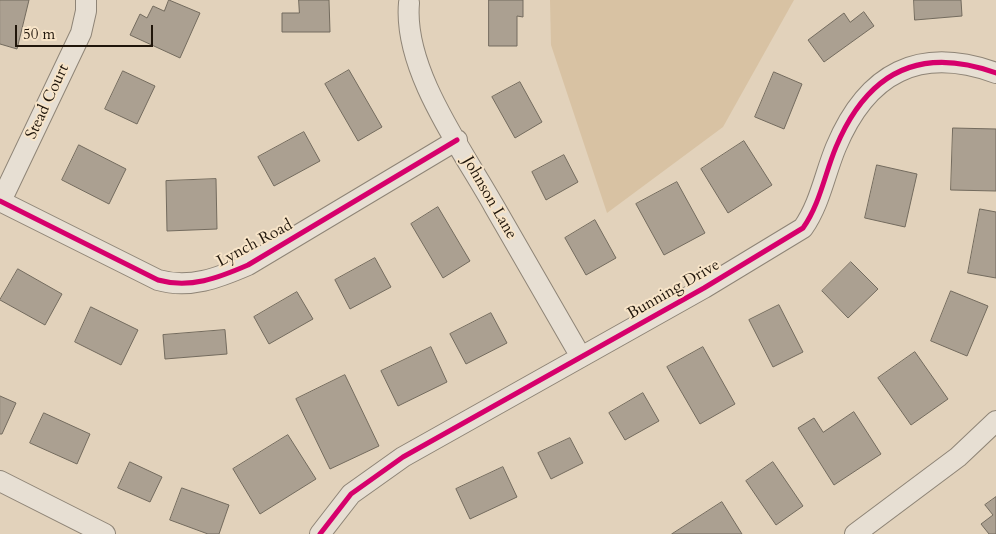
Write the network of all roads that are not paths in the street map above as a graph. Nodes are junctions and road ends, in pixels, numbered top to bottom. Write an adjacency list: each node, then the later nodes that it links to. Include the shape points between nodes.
1 (86, 0): 5 (street, Stead Court, via 81,33)
2 (410, 3): 4 (street, Johnson Lane, via 408,20 414,52 433,99)
3 (996, 73): 6 (street, Bunning Drive, via 973,65 948,62 918,64 893,73 852,112 803,228)
4 (457, 140): 5 (street, Lynch Road, via 248,265 193,284 158,280); 6 (street, Johnson Lane)
5 (1, 201)
6 (581, 357): 10 (street, Bunning Drive, via 376,474 351,494)
7 (996, 421): 11 (street, via 958,457)
8 (0, 481): 9 (street)
9 (105, 534)
10 (320, 534)
11 (855, 534)

